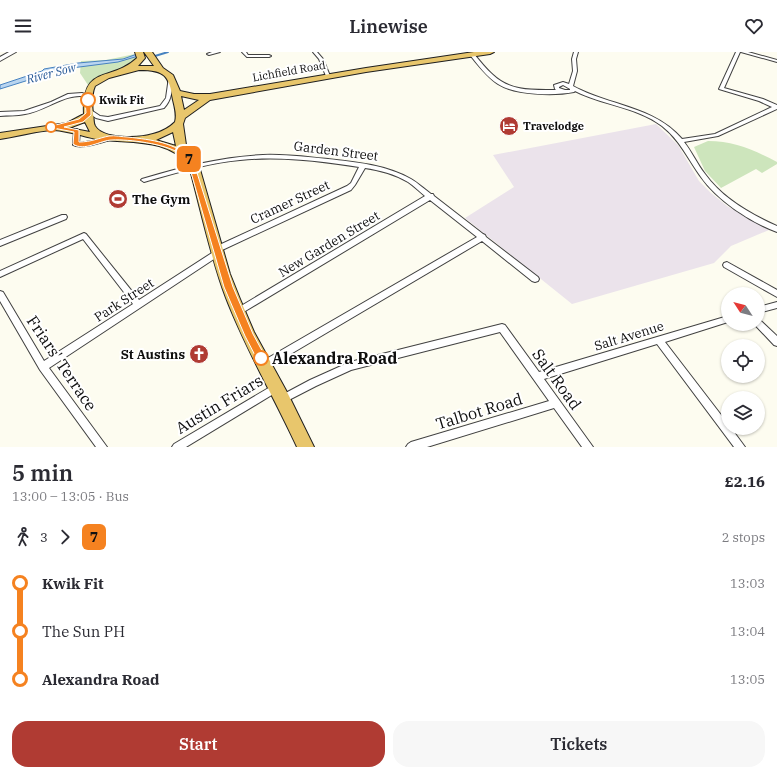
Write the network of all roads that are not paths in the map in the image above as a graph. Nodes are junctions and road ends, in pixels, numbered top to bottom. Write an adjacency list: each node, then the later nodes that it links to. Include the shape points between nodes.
1 (13, 52): 14 (street)
2 (218, 52): 11 (street)
3 (244, 52): 13 (street, via 246,56)
4 (315, 52): 18 (street)
5 (490, 52): 9 (highway, Lichfield Road)
6 (576, 52): 19 (street)
7 (738, 52): 27 (street, via 721,89 761,100)
8 (743, 52): 15 (street)
9 (470, 53): 18 (highway, Lichfield Road); 23 (street, via 494,79 507,87 529,92)
10 (149, 54): 16 (highway)
11 (209, 54)
12 (139, 56): 17 (highway, via 133,66)
13 (269, 56)
14 (0, 59)
15 (777, 61)
16 (160, 69): 17 (highway); 20 (highway)
17 (126, 70): 25 (highway, via 97,81 92,85)
18 (328, 76): 26 (highway, Lichfield Road)
19 (575, 76): 21 (street); 22 (street)
20 (171, 78): 24 (highway); 28 (street, via 168,98 162,107 108,119)
21 (563, 84): 22 (street); 23 (street, via 557,85)
22 (571, 89): 23 (street, via 562,92); 37 (street, via 655,119)
23 (554, 90)
24 (176, 92): 26 (highway, Lichfield Road, via 194,97); 30 (highway)
25 (88, 96): 28 (highway); 29 (street, via 70,95 25,113)
26 (210, 97): 30 (highway, Lichfield Road, via 201,101)
27 (776, 109): 37 (street, via 716,135)
28 (89, 112): 31 (highway, via 76,123); 33 (highway, via 92,128)
29 (0, 114)
30 (179, 121): 36 (highway, Lichfield Road, via 156,138); 38 (highway)
31 (51, 127): 32 (highway); 34 (highway)
32 (77, 131): 33 (highway); 35 (street, via 76,144)
33 (100, 135): 35 (highway)
34 (0, 136)
35 (111, 138): 36 (highway)
36 (137, 140): 38 (highway, via 160,144)
37 (681, 141): 44 (street, via 711,185 740,208)
38 (182, 152): 40 (highway)
39 (363, 165): 40 (street, Garden Street, via 256,156); 42 (street, Garden Street, via 410,180); 47 (street, Cramer Street, via 349,188)
40 (194, 166): 41 (street, Garden Street); 47 (highway)
41 (144, 180)
42 (431, 196): 45 (street, Garden Street); 56 (street, New Garden Street)
43 (64, 217): 46 (street)
44 (777, 228)
45 (482, 237): 50 (street, Garden Street); 62 (street)
46 (0, 243)
47 (218, 251): 53 (street, Park Street); 56 (highway)
48 (727, 265): 52 (street)
49 (0, 274): 53 (street, via 84,236)
50 (535, 279)
51 (0, 294): 63 (street, Friars' Terrace)
52 (777, 294)
53 (138, 305): 63 (street, Park Street)
54 (777, 305): 55 (street)
55 (765, 308)
56 (238, 311): 62 (highway)
57 (721, 321): 60 (street, Salt Avenue)
58 (502, 328): 64 (street, Salt Road); 65 (street, Austin Friars, via 356,364)
59 (765, 330): 61 (street)
60 (659, 341): 64 (street, Salt Avenue); 72 (street)
61 (777, 342)
62 (264, 365): 65 (highway)
63 (43, 367): 67 (street, Friars' Terrace)
64 (537, 377): 66 (street, Salt Road)
65 (280, 393): 68 (street, Austin Friars); 69 (highway)
66 (556, 403): 70 (street, Talbot Road); 71 (street, Salt Road)
67 (102, 447)
68 (177, 447)
69 (306, 447)
70 (411, 447)
71 (588, 447)
72 (740, 447)

